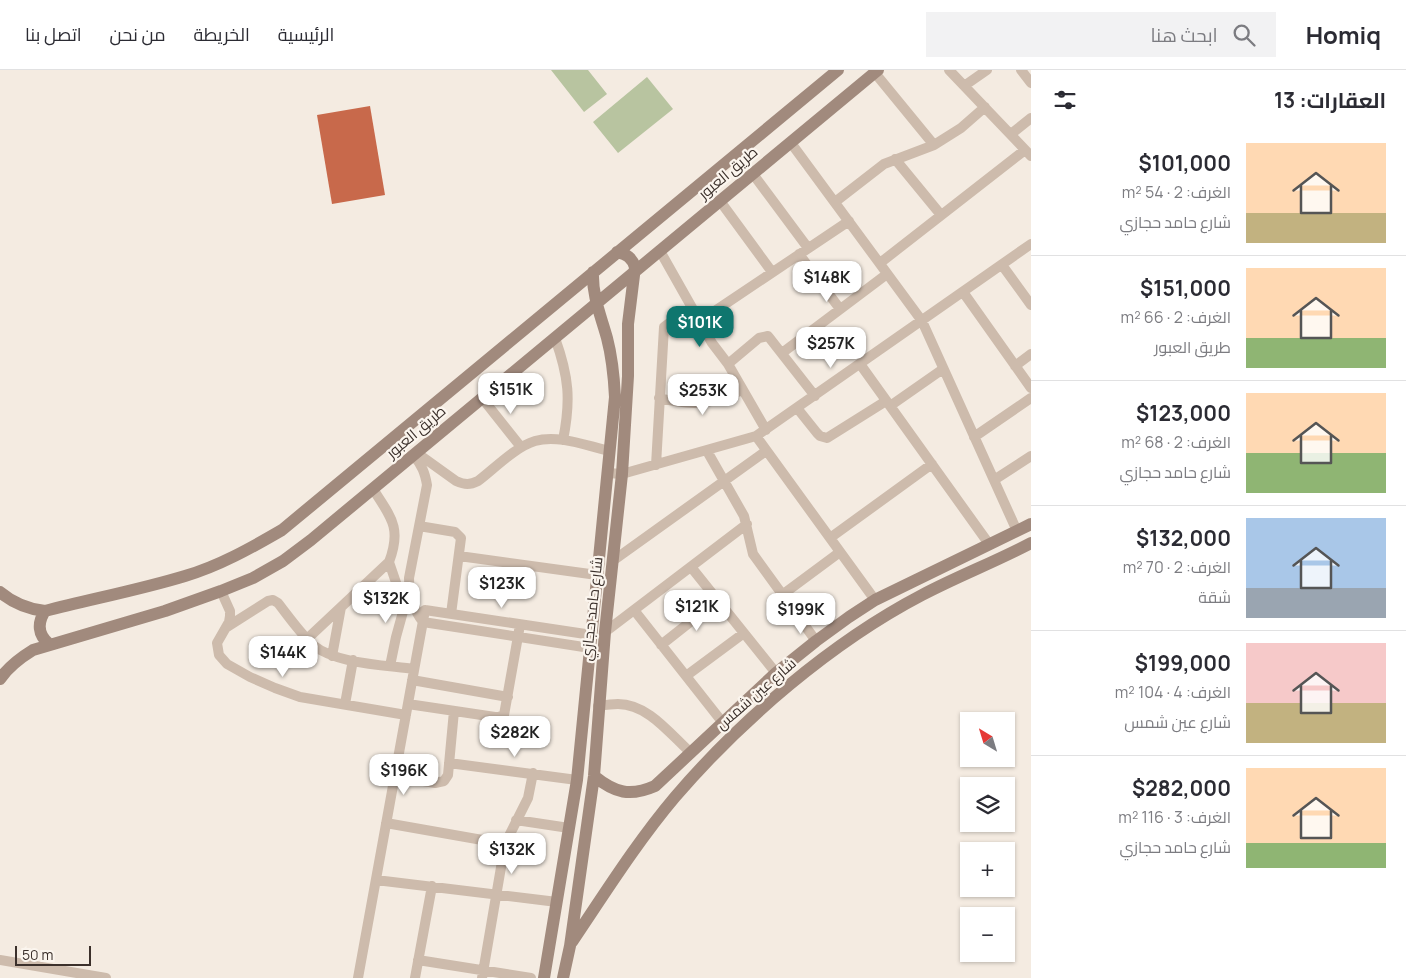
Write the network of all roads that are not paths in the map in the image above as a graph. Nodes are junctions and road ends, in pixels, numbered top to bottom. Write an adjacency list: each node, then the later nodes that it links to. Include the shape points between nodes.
1 (838, 70): 23 (street, طريق العبور)
2 (949, 70): 7 (street)
3 (987, 70): 7 (street)
4 (1022, 70): 6 (street)
5 (877, 71): 11 (street, طريق العبور); 12 (street)
6 (1031, 83)
7 (964, 86): 8 (street)
8 (984, 107): 10 (street); 12 (street, via 961,128)
9 (1031, 118): 10 (street)
10 (1011, 134): 13 (street)
11 (791, 143): 15 (street, طريق العبور); 17 (street)
12 (934, 145): 14 (street)
13 (1028, 153): 18 (street)
14 (895, 159): 17 (street); 18 (street)
15 (753, 174): 16 (street, طريق العبور); 22 (street)
16 (720, 201): 21 (street, طريق العبور); 28 (street)
17 (835, 202): 19 (street)
18 (941, 215): 24 (street)
19 (849, 221): 22 (street); 24 (street)
20 (1031, 244): 25 (street)
21 (660, 251): 27 (street, طريق العبور); 34 (street)
22 (804, 251): 28 (street); 33 (street)
23 (617, 252): 26 (street, طريق العبور); 27 (street, via 630,258)
24 (880, 263): 29 (street)
25 (1002, 265): 30 (street); 32 (street)
26 (593, 272): 31 (street, شارع حامد حجازي); 90 (street, طريق العبور, via 282,530 251,548 186,576)
27 (634, 272): 31 (street, طريق العبور); 64 (street, شارع حامد حجازي, via 628,324)
28 (772, 272): 34 (street)
29 (888, 274): 33 (street); 35 (street)
30 (963, 292): 35 (street); 41 (street)
31 (596, 304): 36 (street, طريق العبور); 57 (street, شارع حامد حجازي, via 608,340 614,378)
32 (1031, 305)
33 (840, 309): 37 (street)
34 (700, 321): 39 (street); 47 (street, via 672,321 664,327)
35 (922, 321): 40 (street); 42 (street)
36 (555, 338): 46 (street, طريق العبور); 54 (street, via 564,362 568,388)
37 (782, 353): 39 (street, via 765,335); 45 (street)
38 (1031, 354): 41 (street)
39 (728, 364): 44 (street)
40 (860, 364): 45 (street); 49 (street)
41 (1016, 366): 43 (street)
42 (943, 369): 49 (street); 53 (street)
43 (1031, 388)
44 (742, 390): 47 (street, via 701,404); 51 (street)
45 (815, 396): 50 (street)
46 (482, 398): 55 (street); 59 (street, طريق العبور)
47 (659, 398): 62 (street)
48 (1031, 398): 53 (street)
49 (888, 403): 50 (street, via 828,438 820,436); 61 (street)
50 (797, 408): 51 (street)
51 (766, 430): 52 (street)
52 (756, 436): 56 (street); 58 (street)
53 (974, 437): 65 (street)
54 (563, 440): 55 (street, via 534,441); 57 (street)
55 (522, 447): 59 (street, via 471,484 456,481)
56 (707, 450): 62 (street); 66 (street)
57 (610, 451): 63 (street, شارع حامد حجازي)
58 (766, 451): 66 (street); 72 (street)
59 (415, 454): 67 (street, طريق العبور); 70 (street, via 427,485)
60 (1031, 456): 65 (street)
61 (932, 464): 72 (street); 74 (street)
62 (656, 465): 64 (street)
63 (608, 473): 64 (street); 80 (street, شارع حامد حجازي)
64 (622, 474): 77 (street, شارع حامد حجازي)
65 (994, 480): 71 (street)
66 (725, 481): 68 (street); 77 (street)
67 (373, 489): 78 (street, via 391,517 395,532); 82 (street, طريق العبور, via 283,561)
68 (747, 524): 79 (street); 84 (street, via 753,554)
69 (1031, 524): 71 (street, شارع عين شمس)
70 (419, 526): 76 (street, via 457,534 462,541); 81 (street)
71 (1017, 531): 74 (street, شارع عين شمس)
72 (830, 538): 75 (street)
73 (1031, 543): 131 (street, شارع عين شمس, via 921,595 866,628 764,706 675,798 635,848)
74 (989, 544): 86 (street, شارع عين شمس)
75 (840, 552): 84 (street); 86 (street)
76 (460, 556): 80 (street); 91 (street)
77 (614, 560): 95 (street, شارع حامد حجازي)
78 (389, 562): 87 (street); 88 (street)
79 (691, 567): 85 (street); 89 (street)
80 (597, 575): 99 (street, شارع حامد حجازي)
81 (409, 590): 87 (street); 92 (street)
82 (222, 591): 94 (street, via 230,611); 101 (street, طريق العبور)
83 (0, 592): 90 (street, طريق العبور, via 23,606)
84 (782, 595): 100 (street)
85 (718, 600): 96 (street); 102 (street)
86 (875, 600): 100 (street, شارع عين شمس)
87 (404, 606): 105 (street)
88 (341, 607): 98 (street); 103 (street)
89 (634, 610): 95 (street); 102 (street)
90 (45, 611): 101 (street, via 41,616 40,629)
91 (451, 614): 92 (street); 93 (street)
92 (422, 615): 97 (street); 107 (street)
93 (520, 625): 97 (street); 99 (street)
94 (227, 626): 98 (street, via 274,600); 111 (street, via 217,643 219,655 227,664 300,697)
95 (605, 632): 113 (street, شارع حامد حجازي)
96 (744, 633): 106 (street); 108 (street)
97 (518, 637): 99 (street); 110 (street)
98 (307, 639): 103 (street)
99 (591, 641): 122 (street, شارع حامد حجازي)
100 (816, 641): 106 (street, شارع عين شمس)
101 (49, 644): 109 (street, طريق العبور, via 18,659)
102 (661, 644): 108 (street)
103 (332, 656): 104 (street)
104 (352, 660): 105 (street); 111 (street)
105 (385, 665): 107 (street)
106 (776, 673): 116 (street, شارع عين شمس)
107 (413, 675): 110 (street); 112 (street)
108 (686, 676): 116 (street)
109 (0, 679)
110 (508, 697): 114 (street, via 504,715 500,717)
111 (345, 704): 115 (street)
112 (408, 704): 114 (street); 115 (street)
113 (598, 706): 117 (street, via 618,704 649,714); 121 (street, شارع حامد حجازي)
114 (454, 711): 118 (street)
115 (406, 715): 120 (street)
116 (723, 723): 117 (street, شارع عين شمس)
117 (691, 753): 121 (street, شارع عين شمس, via 655,786 643,792 617,791)
118 (449, 763): 119 (street); 120 (street, via 446,778 438,783)
119 (533, 773): 122 (street); 123 (street, via 528,798)
120 (395, 776): 124 (street)
121 (594, 776): 131 (street, شارع حامد حجازي)
122 (577, 780): 125 (street, شارع حامد حجازي)
123 (516, 820): 125 (street); 126 (street)
124 (386, 823): 126 (street); 127 (street)
125 (570, 828): 130 (street, شارع حامد حجازي)
126 (505, 844): 129 (street)
127 (376, 880): 128 (street); 136 (street)
128 (432, 886): 129 (street); 133 (street)
129 (496, 894): 130 (street); 134 (street)
130 (557, 902): 139 (street, شارع حامد حجازي)
131 (570, 946): 140 (street, شارع حامد حجازي)
132 (0, 960): 135 (street)
133 (418, 960): 134 (street); 137 (street)
134 (482, 974): 138 (street)
135 (106, 978)
136 (358, 978)
137 (415, 978)
138 (532, 978)
139 (544, 978)
140 (563, 978)

